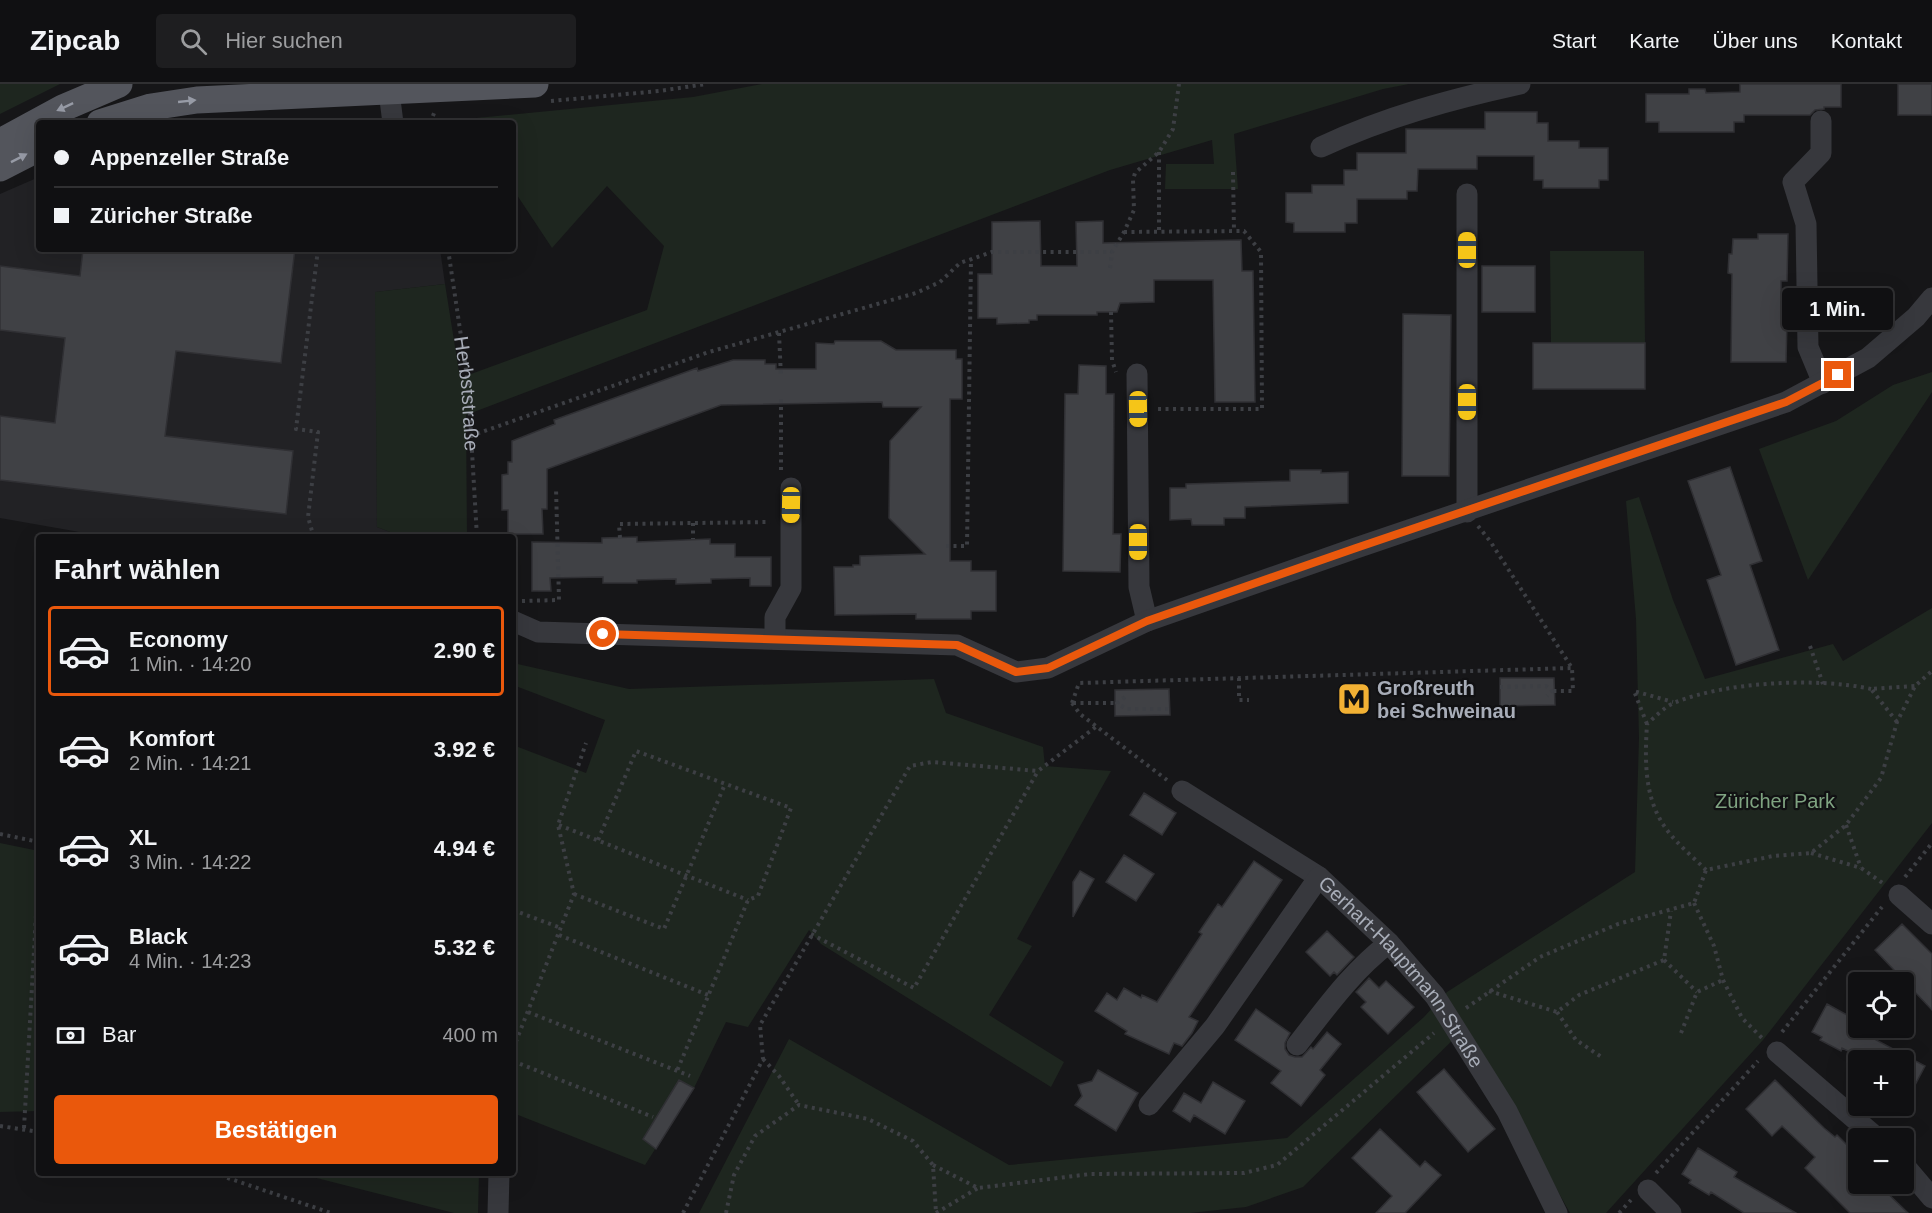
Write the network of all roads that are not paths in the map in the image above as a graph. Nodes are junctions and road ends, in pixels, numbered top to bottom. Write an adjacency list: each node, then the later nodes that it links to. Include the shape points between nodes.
1 (119, 84): 5 (main road, one-way to 5)
2 (1520, 84): 11 (street, via 1443,102 1361,129)
3 (389, 88): 4 (main road); 6 (main road, one-way to 3, via 185,101); 7 (street)
4 (538, 93)
5 (41, 120)
6 (110, 120)
7 (393, 120)
8 (1821, 121): 17 (street, via 1821,153 1793,182 1806,224 1808,347)
9 (36, 123): 10 (main road, one-way to 10)
10 (0, 142)
11 (1321, 147)
12 (36, 150): 13 (main road, one-way to 12)
13 (0, 168)
14 (1467, 194): 19 (street)
15 (1932, 298): 17 (street, via 1868,358)
16 (1137, 374): 21 (street, via 1139,587)
17 (1824, 383): 19 (street, via 1786,402)
18 (791, 488): 22 (street, via 791,588 775,617)
19 (1467, 512): 21 (street)
20 (518, 611): 22 (street, via 538,632)
21 (1147, 621): 22 (street, via 1048,668 1016,672 957,645)
22 (775, 639)
23 (1182, 791): 24 (street, Gerhart-Hauptmann-Straße)
24 (1319, 877): 27 (street, Gerhart-Hauptmann-Straße); 30 (street, via 1215,1026)
25 (1893, 890): 26 (street)
26 (1932, 924)
27 (1389, 943): 28 (street, via 1345,982); 37 (street, Gerhart-Hauptmann-Straße, via 1435,996 1507,1111)
28 (1297, 1045)
29 (1770, 1046): 31 (street)
30 (1149, 1105)
31 (1865, 1128)
32 (499, 1176): 36 (street)
33 (1914, 1177): 35 (street)
34 (1648, 1190): 38 (street)
35 (1932, 1198)
36 (498, 1213)
37 (1557, 1213)
38 (1671, 1213)

